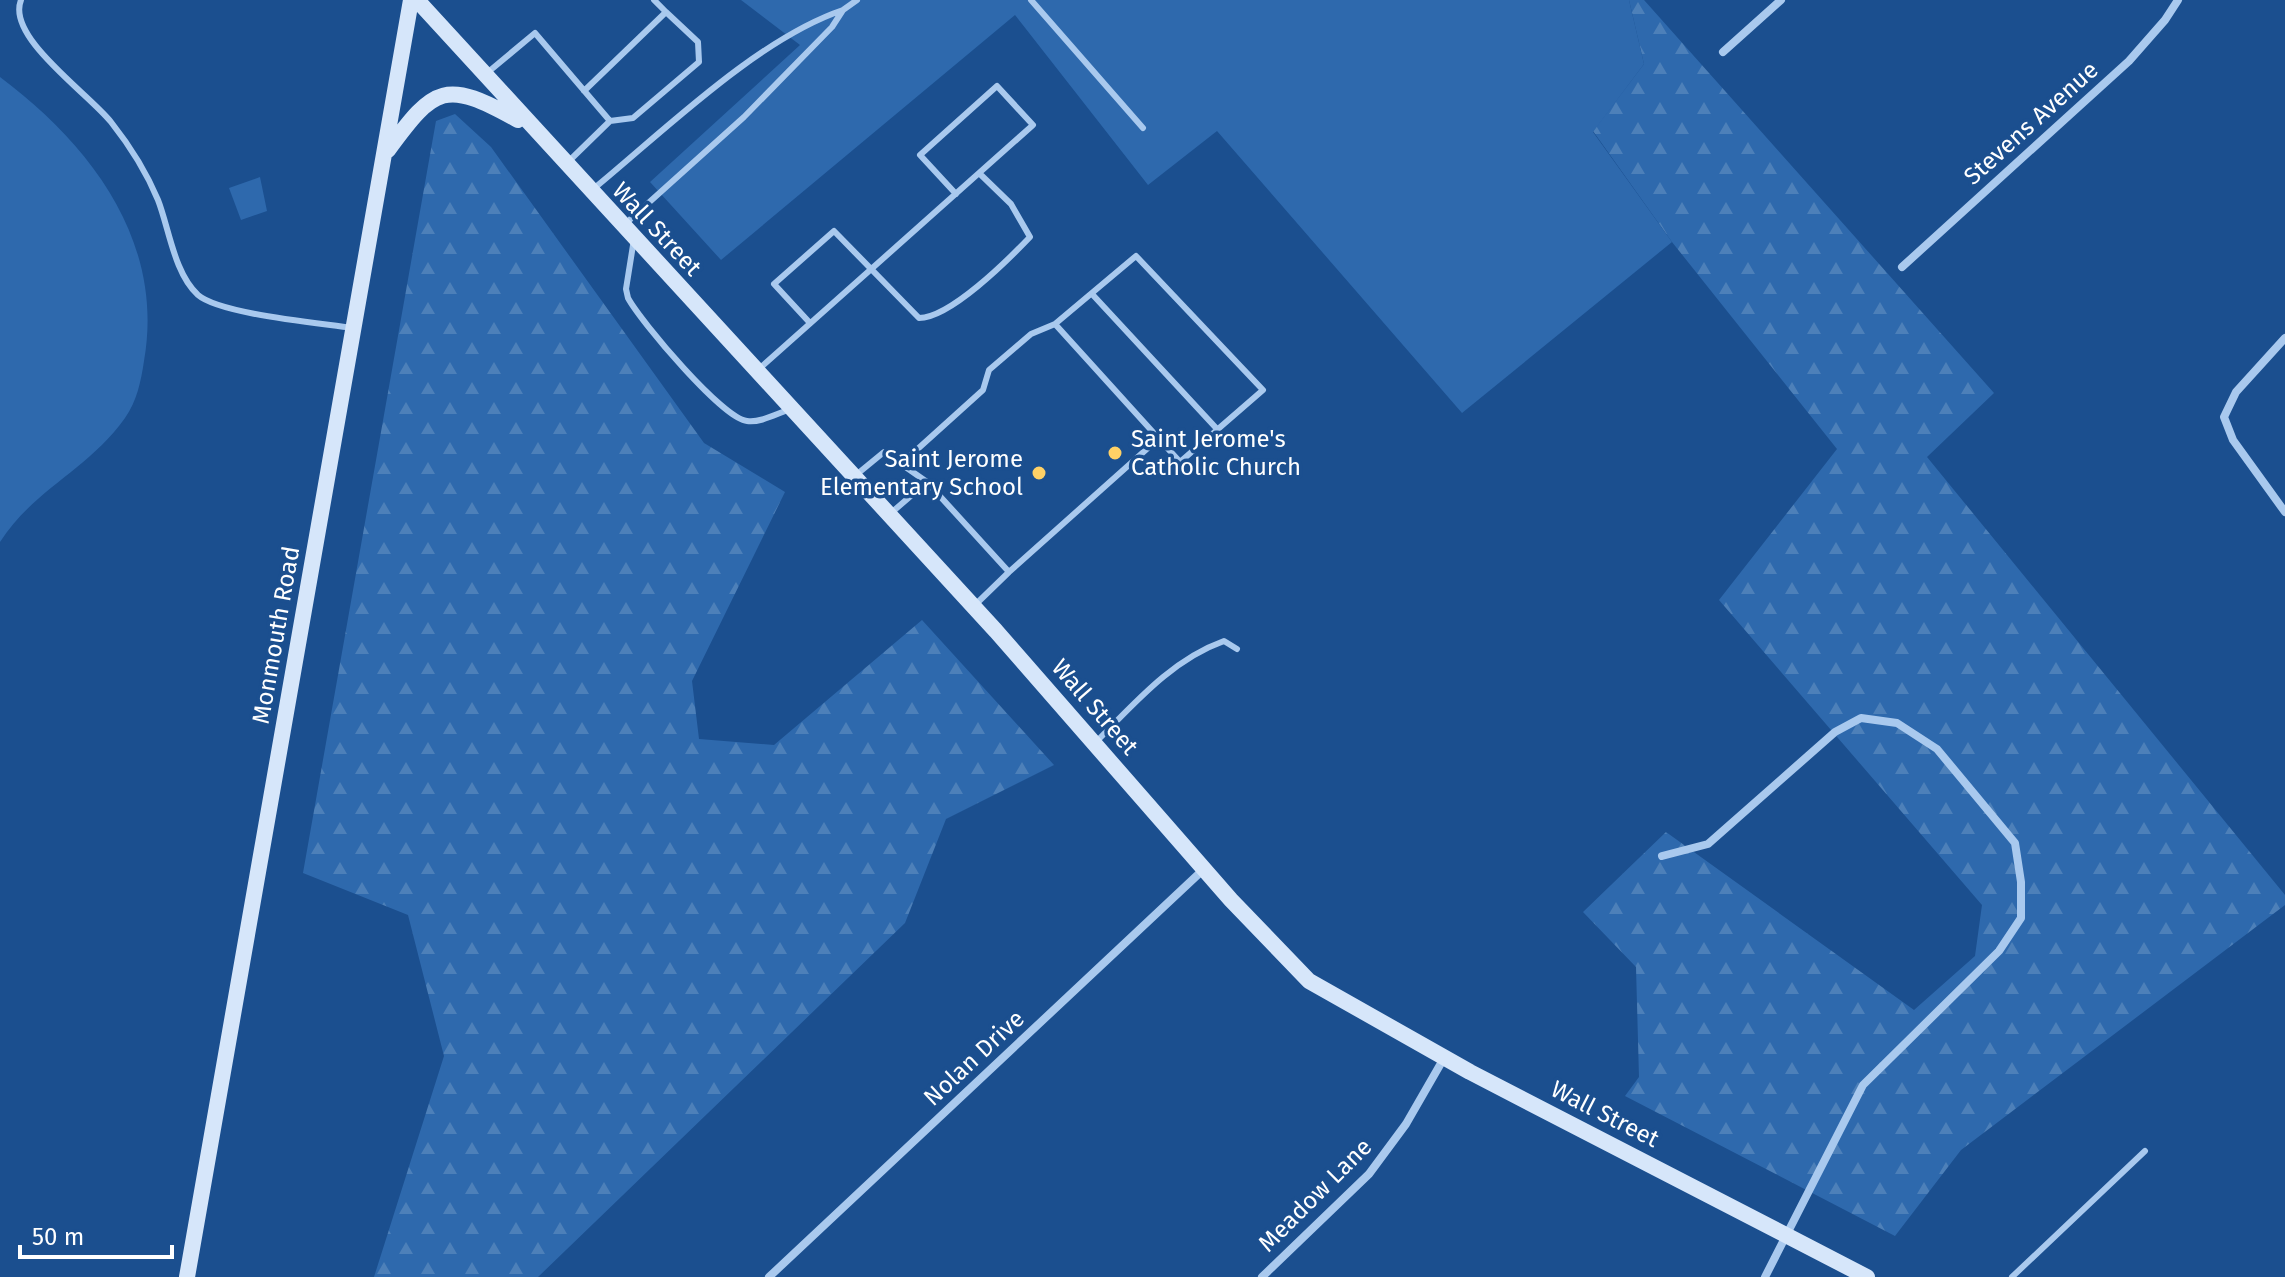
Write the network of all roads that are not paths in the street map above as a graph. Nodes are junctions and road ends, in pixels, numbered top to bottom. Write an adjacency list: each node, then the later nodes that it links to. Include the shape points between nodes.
1 (21, 0): 29 (lane, via 19,16 27,38 92,99 143,168 196,293 219,305)
2 (411, 0): 17 (street, Monmouth Road)
3 (417, 0): 12 (street, Wall Street)
4 (654, 0): 10 (lane)
5 (857, 0): 9 (lane)
6 (1031, 0): 16 (lane)
7 (1781, 0): 11 (street)
8 (2178, 0): 24 (street, Stevens Avenue, via 2129,61)
9 (843, 10): 20 (lane, via 814,20 750,63); 22 (lane, via 744,117)
10 (666, 12): 13 (lane); 14 (lane, via 698,42 699,62 633,118)
11 (1723, 52)
12 (485, 75): 13 (lane, via 535,33); 15 (street, Wall Street)
13 (584, 91): 14 (lane)
14 (610, 121): 18 (lane)
15 (529, 126): 17 (street, via 475,98 446,94 417,110); 18 (street, Wall Street)
16 (1143, 128)
17 (384, 155): 29 (street, Monmouth Road)
18 (566, 165): 20 (street, Wall Street)
19 (979, 173): 21 (lane); 21 (lane, via 1033,125 997,86 920,155); 25 (lane, via 1011,204 1030,237 1011,257 931,318 919,318)
20 (590, 192): 22 (street, Wall Street)
21 (956, 194): 25 (lane)
22 (622, 226): 23 (street, Wall Street)
23 (634, 239): 31 (street, Wall Street); 32 (lane, via 628,298 676,361 738,419 755,421)
24 (1902, 267)
25 (869, 270): 27 (lane); 27 (lane, via 834,231 774,284)
26 (1092, 294): 28 (lane); 33 (lane); 33 (lane, via 1136,256 1263,390)
27 (810, 323): 31 (lane)
28 (1055, 324): 34 (lane); 35 (lane, via 1031,334 989,370 983,390)
29 (354, 328): 49 (street, Monmouth Road)
30 (2285, 338): 38 (street, via 2236,392 2224,417 2233,440)
31 (756, 371): 32 (street, Wall Street)
32 (791, 409): 36 (street, Wall Street)
33 (1217, 429): 34 (lane, via 1180,462)
34 (1158, 439): 40 (lane)
35 (901, 464): 36 (lane, via 884,452); 37 (lane)
36 (853, 477): 39 (street, Wall Street)
37 (927, 482): 39 (lane); 40 (lane)
38 (2285, 512)
39 (888, 515): 41 (street, Wall Street)
40 (1009, 572): 41 (lane)
41 (973, 606): 43 (street, Wall Street)
42 (1237, 649): 43 (lane, via 1224,641 1197,651 1158,680)
43 (1095, 743): 45 (street, Wall Street)
44 (1662, 856): 48 (street, via 1708,844 1835,732 1861,718 1897,723 1937,749 2015,843 2021,918 1999,951 1863,1085)
45 (1206, 868): 46 (street, Wall Street, via 1309,981); 50 (street, Nolan Drive)
46 (1444, 1058): 48 (street, Wall Street); 51 (street, Meadow Lane, via 1369,1174)
47 (2145, 1151): 54 (lane)
48 (1787, 1236): 52 (street); 53 (street, Wall Street)
49 (187, 1277)
50 (769, 1277)
51 (1262, 1277)
52 (1765, 1277)
53 (1867, 1277)
54 (2012, 1277)

